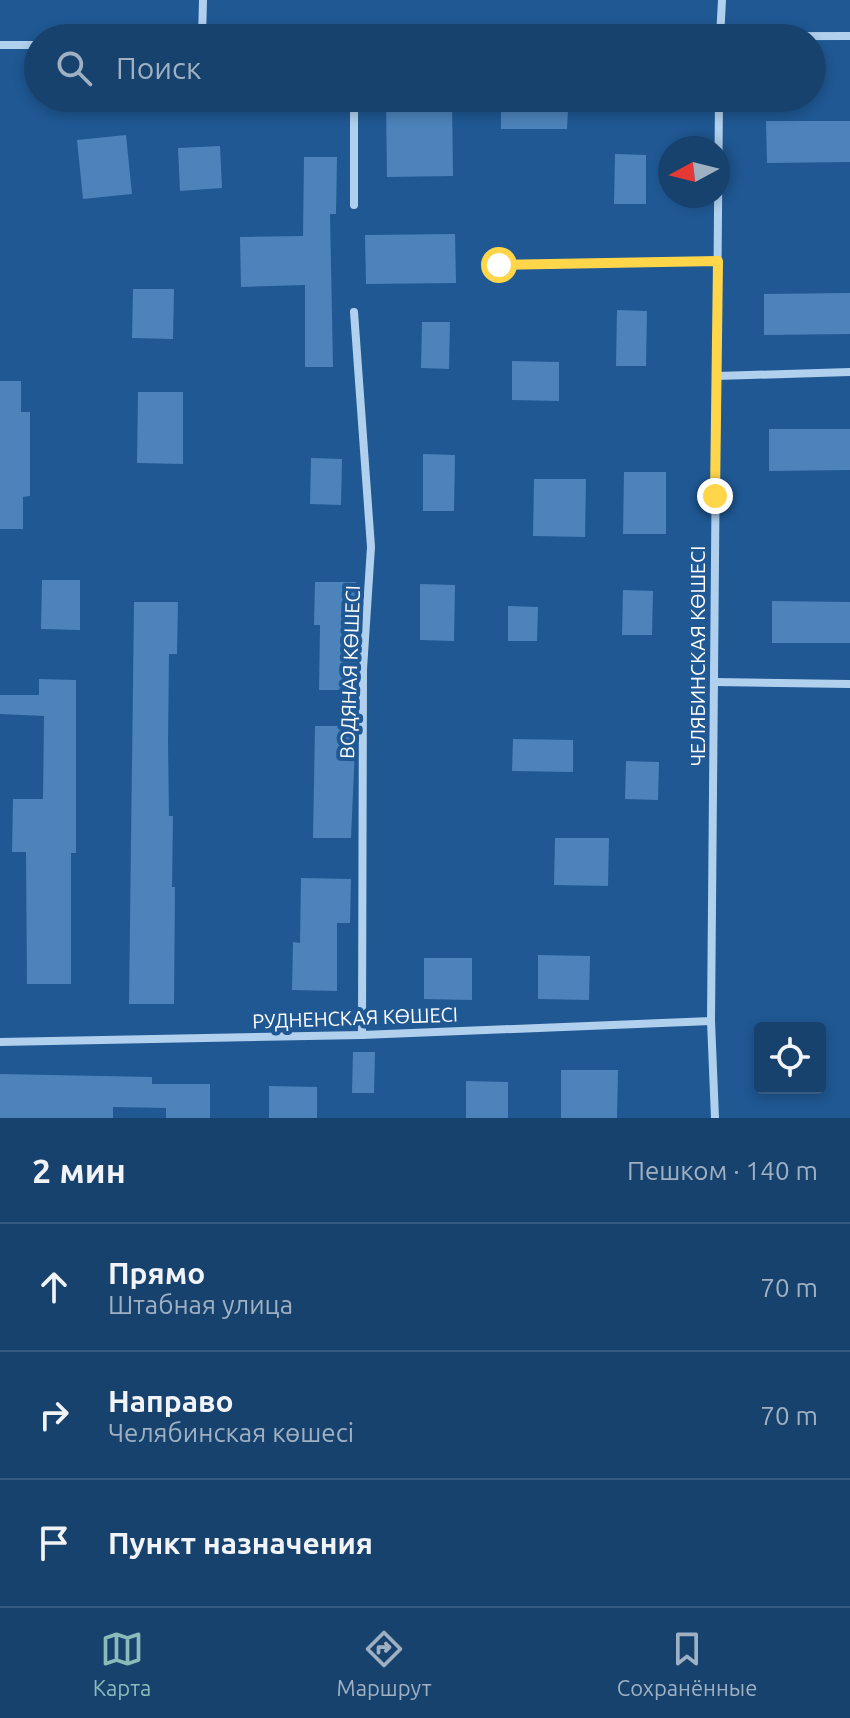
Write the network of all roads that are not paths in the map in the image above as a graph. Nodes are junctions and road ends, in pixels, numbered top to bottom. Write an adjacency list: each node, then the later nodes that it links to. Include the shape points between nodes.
1 (203, 0): 3 (street)
2 (722, 0): 4 (street)
3 (202, 24)
4 (721, 24)
5 (826, 36): 6 (street)
6 (850, 36)
7 (0, 45): 8 (street)
8 (24, 45)
9 (354, 112): 11 (street)
10 (719, 112): 12 (street, ЧЕЛЯБИНСКАЯ КӨШЕСІ)
11 (354, 205)
12 (718, 261): 13 (street); 16 (street, ЧЕЛЯБИНСКАЯ КӨШЕСІ)
13 (499, 265)
14 (354, 312): 20 (street, ВОДЯНАЯ КӨШЕСІ, via 371,547 363,669)
15 (850, 372): 16 (street)
16 (717, 376): 17 (street, ЧЕЛЯБИНСКАЯ КӨШЕСІ)
17 (714, 682): 18 (street); 19 (street, ЧЕЛЯБИНСКАЯ КӨШЕСІ)
18 (850, 684)
19 (711, 1021): 20 (street, РУДНЕНСКАЯ КӨШЕСІ); 22 (street, ЧЕЛЯБИНСКАЯ КӨШЕСІ)
20 (362, 1035): 21 (street, РУДНЕНСКАЯ КӨШЕСІ)
21 (0, 1042)
22 (715, 1118)

